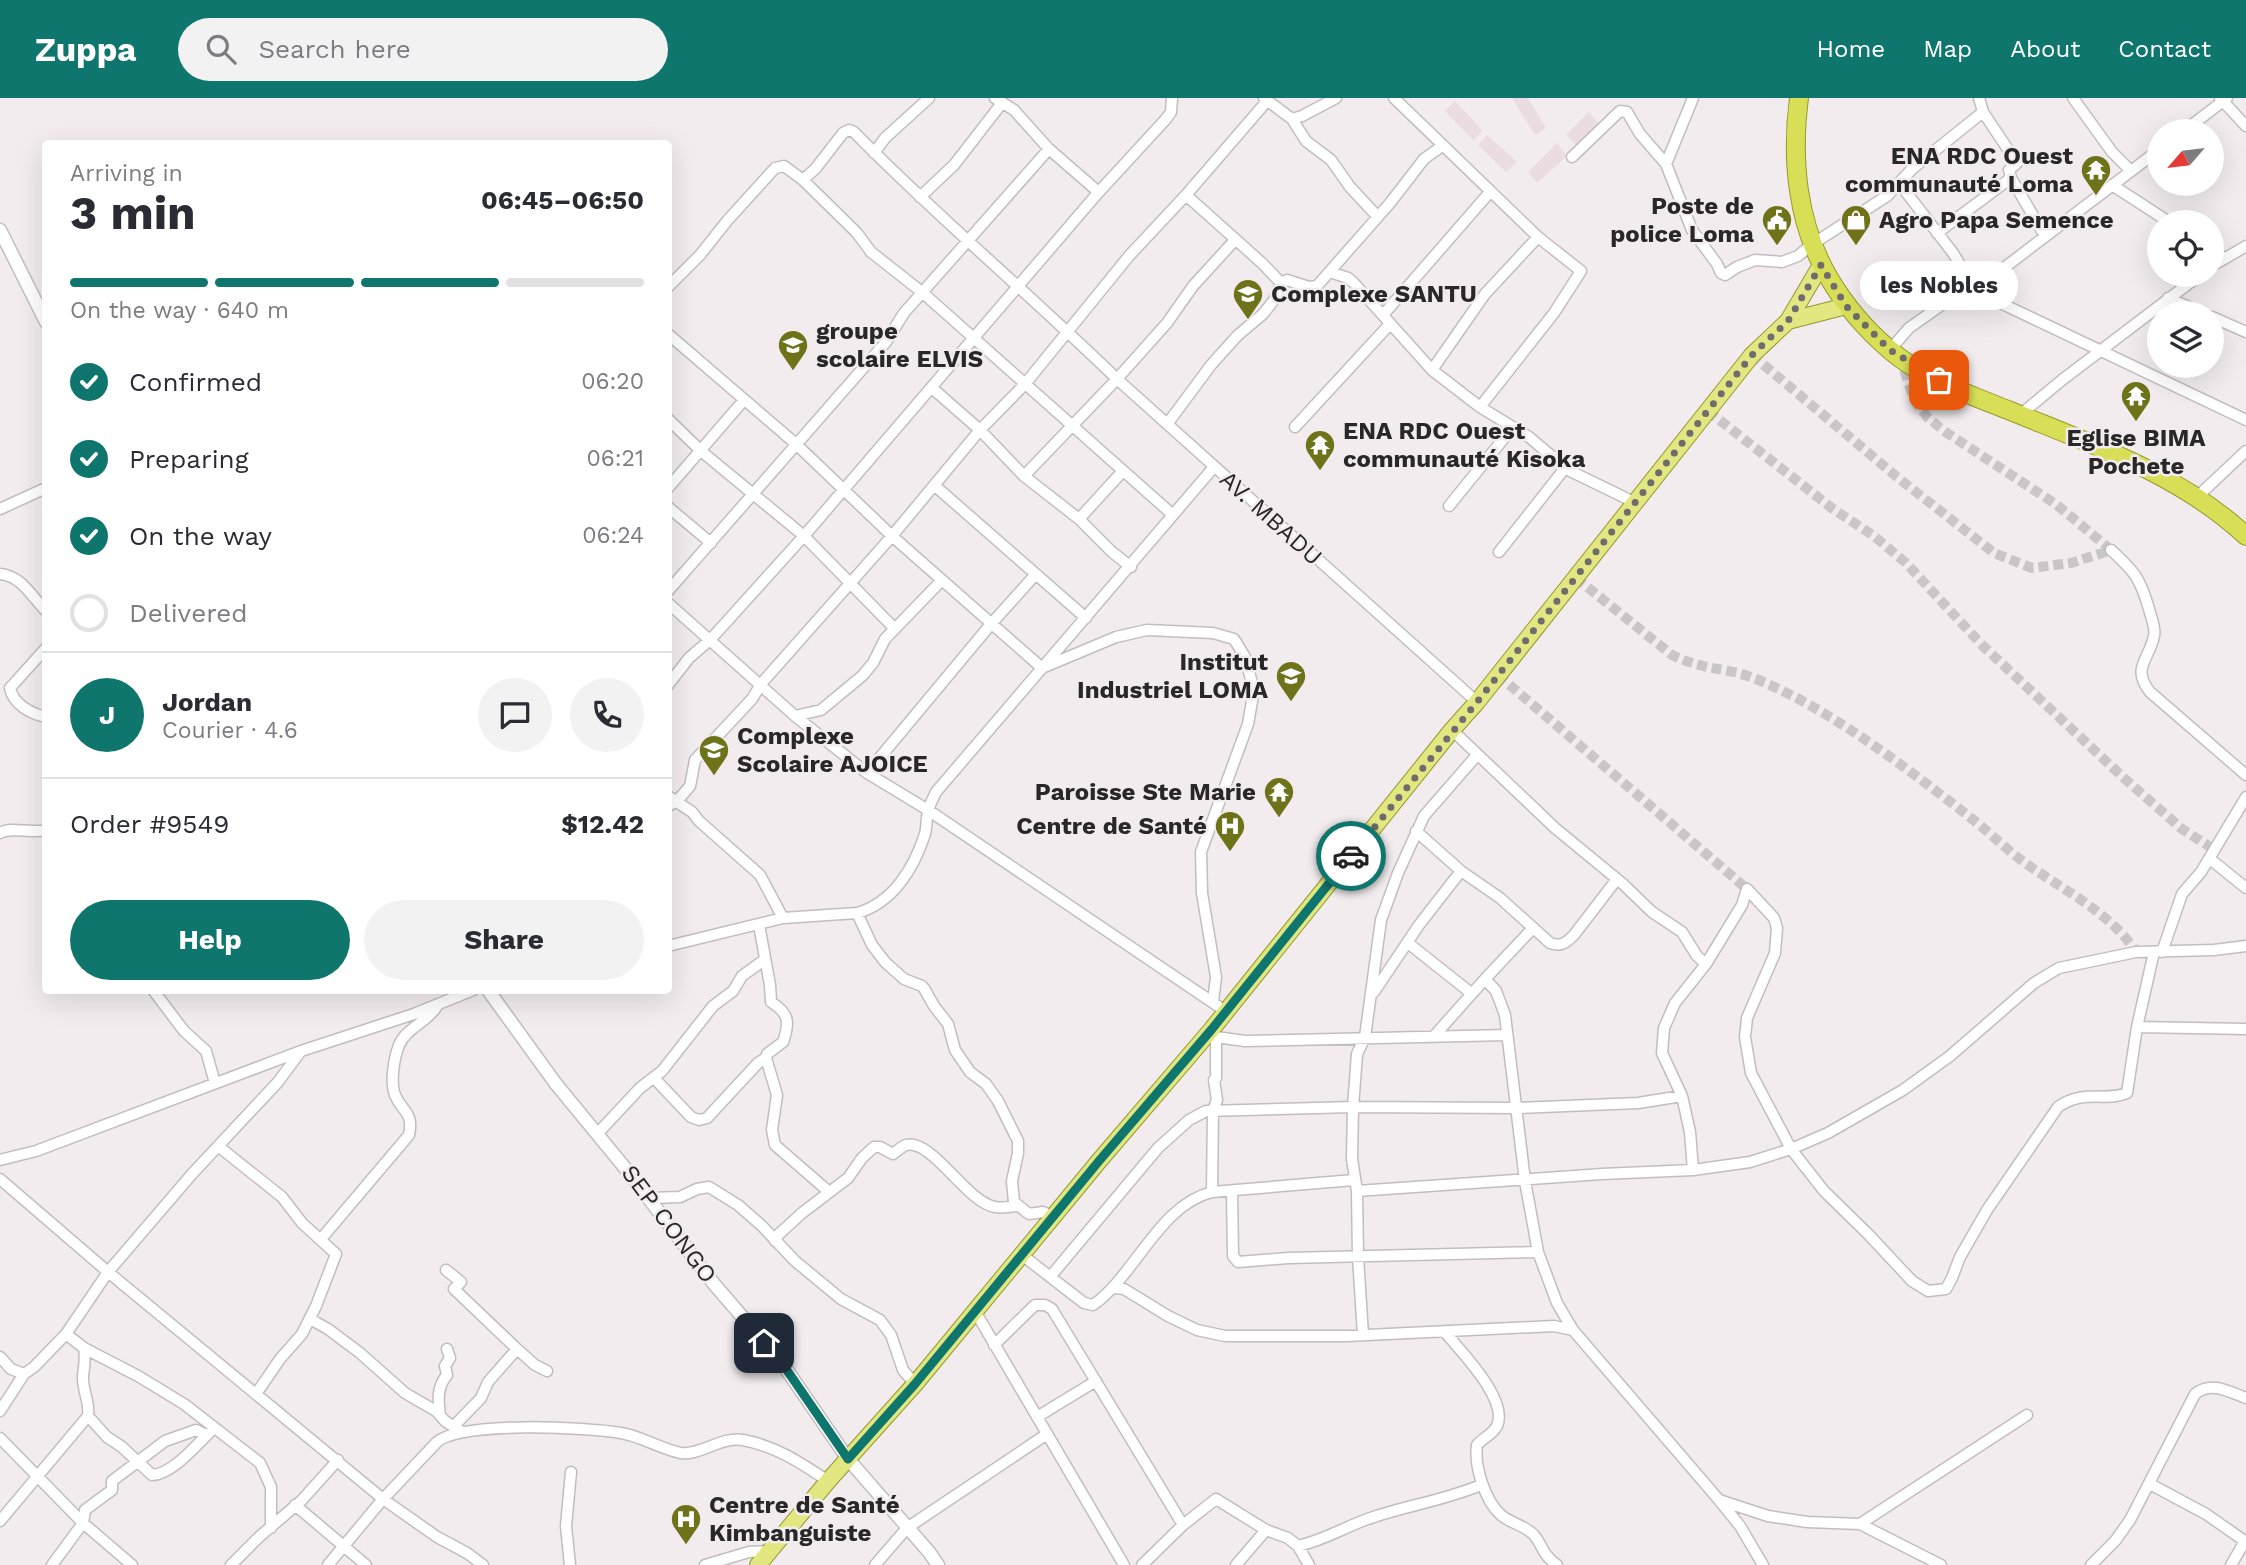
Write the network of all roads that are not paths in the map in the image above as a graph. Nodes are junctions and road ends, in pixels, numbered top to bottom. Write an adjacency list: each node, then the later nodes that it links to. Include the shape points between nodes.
1 (929, 98): 18 (street)
2 (1172, 98): 28 (street, via 1166,119)
3 (1336, 98): 13 (street)
4 (1394, 98): 16 (street)
5 (1693, 98): 21 (street)
6 (1799, 98): 39 (highway, via 1794,132 1797,171)
7 (1979, 98): 12 (street)
8 (2073, 98): 22 (street)
9 (2223, 99): 14 (street); 15 (street)
10 (1265, 100): 13 (street); 29 (street)
11 (998, 101): 17 (street, via 1014,110); 30 (street, via 954,165)
12 (1983, 112): 23 (street, via 2017,163 2009,170); 25 (street)
13 (1292, 119): 32 (street, via 1306,141 1331,160)
14 (2199, 119)
15 (2246, 126)
16 (1442, 146): 27 (street); 32 (street, via 1424,159)
17 (1049, 149): 28 (street); 38 (street)
18 (874, 152): 24 (street, AV. MBADU, via 846,131); 30 (street, AV. MBADU)
19 (1573, 157): 21 (street, via 1624,111)
20 (2147, 159): 22 (street)
21 (1666, 164): 39 (street, via 1692,230 1723,275 1755,260 1789,261)
22 (2131, 171): 26 (street)
23 (2011, 178): 34 (street); 35 (street)
24 (803, 180): 44 (street, via 783,166 775,168); 49 (street, via 871,251)
25 (1899, 183): 34 (street); 39 (street, via 1887,196)
26 (2112, 185): 31 (street); 35 (street)
27 (1490, 192): 36 (street); 54 (street)
28 (1097, 194): 46 (street)
29 (1186, 195): 37 (street); 57 (street)
30 (920, 197): 38 (street, AV. MBADU)
31 (2151, 210)
32 (1377, 216): 43 (street)
33 (0, 230): 53 (street)
34 (1937, 233): 48 (street)
35 (2045, 236): 48 (street)
36 (1538, 237): 63 (street, via 1485,294); 68 (street, via 1581,271 1555,313)
37 (1235, 240): 45 (street); 64 (street)
38 (969, 241): 46 (street, AV. MBADU); 49 (street)
39 (1811, 245): 42 (highway)
40 (2246, 246): 41 (street)
41 (2224, 258)
42 (1821, 265): 52 (highway); 55 (main road)
43 (1329, 272): 45 (street, via 1312,288 1290,280); 54 (street, via 1349,278)
44 (672, 283)
45 (1281, 284): 72 (street, via 1274,300 1211,365)
46 (1018, 286): 57 (street, AV. MBADU); 60 (street)
47 (2183, 287): 50 (street)
48 (1975, 290): 61 (street, via 1967,287 1909,328); 62 (street)
49 (923, 293): 60 (street); 77 (street)
50 (2168, 298): 51 (street); 62 (street)
51 (2175, 301)
52 (1846, 306): 55 (main road); 61 (highway)
53 (42, 313)
54 (1387, 320): 63 (street); 74 (street)
55 (1788, 321): 90 (main road, via 1752,355)
56 (2224, 322): 58 (street)
57 (1068, 331): 64 (street, AV. MBADU); 65 (street)
58 (2246, 332)
59 (672, 337): 67 (street)
60 (974, 338): 65 (street); 66 (street)
61 (1890, 350): 69 (highway, via 1939,380)
62 (2102, 351): 69 (street); 70 (street)
63 (1432, 370): 68 (street)
64 (1117, 379): 72 (street, AV. MBADU); 73 (street)
65 (1025, 384): 73 (street); 76 (street)
66 (932, 388): 76 (street); 86 (street)
67 (744, 400): 77 (street); 78 (street)
68 (1480, 407): 75 (street)
69 (2020, 415): 89 (highway, via 2125,458)
70 (2246, 420)
71 (672, 423): 78 (street)
72 (1168, 423): 80 (street, AV. MBADU)
73 (1073, 426): 82 (street); 83 (street)
74 (1295, 427)
75 (1513, 427): 81 (street); 91 (street)
76 (980, 430): 83 (street); 85 (street)
77 (796, 444): 86 (street); 88 (street)
78 (701, 451): 84 (street); 88 (street)
79 (2246, 452): 89 (street)
80 (1214, 467): 94 (street); 118 (street, AV. MBADU)
81 (1565, 468): 90 (street); 101 (street)
82 (1122, 472): 94 (street); 95 (street)
83 (1024, 476): 95 (street)
84 (672, 484)
85 (934, 485): 97 (street); 104 (street)
86 (844, 489): 96 (street); 97 (street)
87 (42, 490): 92 (street)
88 (753, 495): 96 (street); 99 (street)
89 (2197, 497): 98 (highway)
90 (1636, 503): 118 (main road)
91 (1449, 506)
92 (0, 509)
93 (672, 511): 99 (street)
94 (1173, 515): 102 (street)
95 (1079, 519): 102 (street)
96 (804, 536): 106 (street); 113 (street)
97 (892, 536): 105 (street); 106 (street)
98 (2246, 536)
99 (711, 543): 107 (street)
100 (2111, 550): 124 (street, via 2140,580 2154,625 2154,638 2140,671 2143,684)
101 (1499, 552)
102 (1131, 567): 110 (street)
103 (0, 574): 108 (street, via 20,580)
104 (1036, 574): 110 (street); 111 (street)
105 (942, 580): 111 (street); 112 (street)
106 (850, 583): 112 (street); 117 (street)
107 (672, 587)
108 (42, 606)
109 (672, 606): 113 (street)
110 (1086, 618): 115 (street)
111 (991, 624): 115 (street); 123 (street)
112 (895, 629): 120 (street, via 862,676 821,710)
113 (711, 639): 116 (street); 117 (street)
114 (42, 652): 119 (street, via 10,688 15,700)
115 (1042, 668): 128 (street, via 936,792); 153 (street, via 1116,637 1147,630 1227,635 1240,646 1254,690 1252,708 1201,852 1203,906)
116 (672, 680)
117 (761, 684): 120 (street); 126 (street, via 695,760 690,786)
118 (1477, 702): 121 (main road)
119 (42, 716)
120 (795, 716): 123 (street)
121 (1452, 730): 122 (street); 153 (main road)
122 (1477, 755): 130 (street); 134 (street)
123 (867, 773): 128 (street)
124 (2246, 775)
125 (2246, 797): 132 (street)
126 (672, 800)
127 (672, 802): 137 (street, via 692,812 760,875)
128 (928, 810): 136 (street, via 912,866 880,904); 153 (street)
129 (42, 831): 131 (street, via 7,829)
130 (1416, 831): 133 (street); 151 (street, via 1381,920)
131 (0, 833)
132 (2210, 859): 135 (street); 143 (street, via 2182,894)
133 (1461, 871): 139 (street); 140 (street)
134 (1617, 878): 139 (street, via 1568,942 1557,946); 145 (street, via 1652,912 1682,932)
135 (2246, 888)
136 (857, 913): 137 (street); 180 (street, via 885,962 925,990 948,1024 955,1050 998,1101 1018,1141 1012,1181)
137 (783, 918): 138 (street)
138 (759, 925): 141 (street); 144 (street)
139 (1533, 928): 146 (street)
140 (1408, 943): 147 (street); 151 (street)
141 (672, 945)
142 (2246, 947): 143 (street)
143 (2158, 952): 154 (street); 170 (street, via 2091,960 2046,974 1903,1090)
144 (764, 960): 161 (street, via 771,1002 787,1017 783,1042); 162 (street, via 705,1014)
145 (1706, 964): 164 (street, via 1675,1003 1664,1028 1662,1053); 170 (street, via 1747,889 1774,918 1777,928 1775,953 1747,1018 1751,1073)
146 (1485, 979): 147 (street); 158 (street, via 1496,991)
147 (1471, 993): 157 (street)
148 (156, 994): 163 (street, via 206,1051)
149 (465, 994): 152 (street)
150 (491, 994): 168 (street, SEP CONGO)
151 (1370, 998): 159 (street)
152 (438, 1006): 160 (street); 182 (street, via 404,1037 396,1060 395,1095 410,1119 409,1135)
153 (1220, 1007): 156 (main road)
154 (2137, 1027): 155 (street); 170 (street, via 2127,1093 2073,1098 2051,1113 1987,1210 1945,1289 1928,1291 1912,1281 1824,1191)
155 (2246, 1029)
156 (1214, 1033): 159 (street, via 1245,1041); 167 (street, via 1217,1100); 181 (main road)
157 (1435, 1035): 158 (street); 159 (street)
158 (1507, 1035): 166 (street)
159 (1365, 1037): 165 (street, via 1357,1054)
160 (301, 1051): 163 (street); 169 (street)
161 (766, 1058): 162 (street, via 707,1118 699,1120); 176 (street, via 777,1095 772,1130 775,1145)
162 (654, 1079): 168 (street)
163 (215, 1083): 171 (street, via 36,1151)
164 (1682, 1096): 166 (street, via 1638,1103); 172 (street)
165 (1353, 1107): 166 (street); 167 (street); 175 (street)
166 (1517, 1108): 174 (street)
167 (1213, 1110): 177 (street); 189 (street, via 1199,1113 1158,1148)
168 (598, 1133): 179 (street, SEP CONGO)
169 (218, 1146): 182 (street, via 282,1197); 188 (street)
170 (1791, 1149): 172 (street, via 1750,1162)
171 (0, 1160)
172 (1693, 1170): 174 (street)
173 (0, 1179): 188 (street)
174 (1525, 1181): 175 (street); 184 (street)
175 (1356, 1185): 178 (street); 186 (street)
176 (828, 1191): 180 (street, via 848,1178 874,1147 893,1154 911,1145 939,1161 987,1204); 183 (street)
177 (1212, 1192): 178 (street); 190 (street, via 1183,1206)
178 (1232, 1192): 186 (street, via 1236,1261)
179 (648, 1198): 183 (street, via 680,1197 709,1187 738,1205); 218 (street, SEP CONGO, via 782,1363)
180 (1018, 1206): 181 (street, via 1029,1214 1043,1212)
181 (1053, 1217): 185 (main road)
182 (321, 1239): 192 (street, via 336,1254)
183 (775, 1241): 205 (street, via 841,1299 880,1320 891,1335 903,1370)
184 (1538, 1252): 186 (street); 193 (street, via 1557,1303)
185 (1022, 1255): 189 (street); 191 (main road)
186 (1358, 1257): 196 (street)
187 (446, 1270): 200 (street, via 461,1282 454,1289)
188 (108, 1272): 195 (street); 206 (street)
189 (1050, 1278): 190 (street, via 1090,1306)
190 (1114, 1287): 196 (street, via 1197,1329 1225,1336)
191 (975, 1311): 197 (street); 205 (main road)
192 (310, 1319): 206 (street); 209 (street, via 360,1353 405,1394)
193 (1573, 1330): 194 (street, via 1554,1326); 227 (street)
194 (1445, 1332): 196 (street); 224 (street, via 1475,1367 1499,1416 1493,1432 1477,1445)
195 (66, 1334): 198 (street); 203 (street)
196 (1363, 1335)
197 (994, 1345): 204 (street, via 1027,1311 1045,1305 1060,1319); 212 (street)
198 (84, 1348): 211 (street); 213 (street, via 138,1376)
199 (447, 1349): 209 (street, via 450,1358 438,1397)
200 (517, 1349): 202 (street); 214 (street, via 488,1382)
201 (0, 1357): 203 (street)
202 (547, 1371)
203 (24, 1374): 208 (street)
204 (1096, 1381): 212 (street); 232 (street)
205 (915, 1384): 218 (main road)
206 (256, 1394): 219 (street)
207 (2246, 1398): 225 (street, via 2211,1387 2195,1394)
208 (0, 1411)
209 (440, 1415): 214 (street)
210 (2027, 1415): 231 (street)
211 (88, 1416): 220 (street); 222 (street)
212 (1037, 1417): 215 (street)
213 (215, 1427): 216 (street); 233 (street, via 265,1471 271,1487)
214 (458, 1429): 223 (street, via 622,1433 683,1453 739,1439 792,1457); 226 (street, via 441,1438)
215 (1047, 1434): 234 (street); 251 (street)
216 (206, 1435): 220 (street, via 196,1430 165,1441); 220 (street, via 160,1475 152,1475)
217 (0, 1437): 222 (street)
218 (848, 1459): 223 (main road); 234 (street, SEP CONGO)
219 (338, 1460): 226 (street); 228 (street)
220 (137, 1462): 230 (street, via 112,1481 112,1490 85,1510)
221 (571, 1472): 246 (street, via 566,1526)
222 (37, 1476): 229 (street); 230 (street)
223 (828, 1481): 239 (main road)
224 (1481, 1485): 238 (street); 255 (street, via 1500,1514 1533,1534 1545,1556)
225 (2150, 1485): 236 (street, via 2206,1514); 258 (street, via 2115,1541)
226 (383, 1499): 237 (street); 245 (street)
227 (1719, 1500): 231 (street, via 1768,1516); 256 (street)
228 (296, 1505): 233 (street); 237 (street)
229 (0, 1521)
230 (83, 1522): 240 (street); 241 (street)
231 (1860, 1524): 257 (street)
232 (1183, 1525): 235 (street, via 1216,1499); 252 (street)
233 (271, 1528): 242 (street)
234 (908, 1528): 249 (street); 250 (street, SEP CONGO)
235 (1266, 1530): 238 (street); 253 (street)
236 (2245, 1542): 259 (street)
237 (344, 1546): 243 (street); 244 (street)
238 (1298, 1546): 254 (street)
239 (769, 1551): 247 (street); 248 (main road)
240 (52, 1565)
241 (132, 1565)
242 (231, 1565)
243 (328, 1565)
244 (366, 1565)
245 (483, 1565)
246 (570, 1565)
247 (705, 1565)
248 (758, 1565)
249 (875, 1565)
250 (938, 1565)
251 (1124, 1565)
252 (1142, 1565)
253 (1236, 1565)
254 (1309, 1565)
255 (1558, 1565)
256 (1763, 1565)
257 (1941, 1565)
258 (2091, 1565)
259 (2231, 1565)

